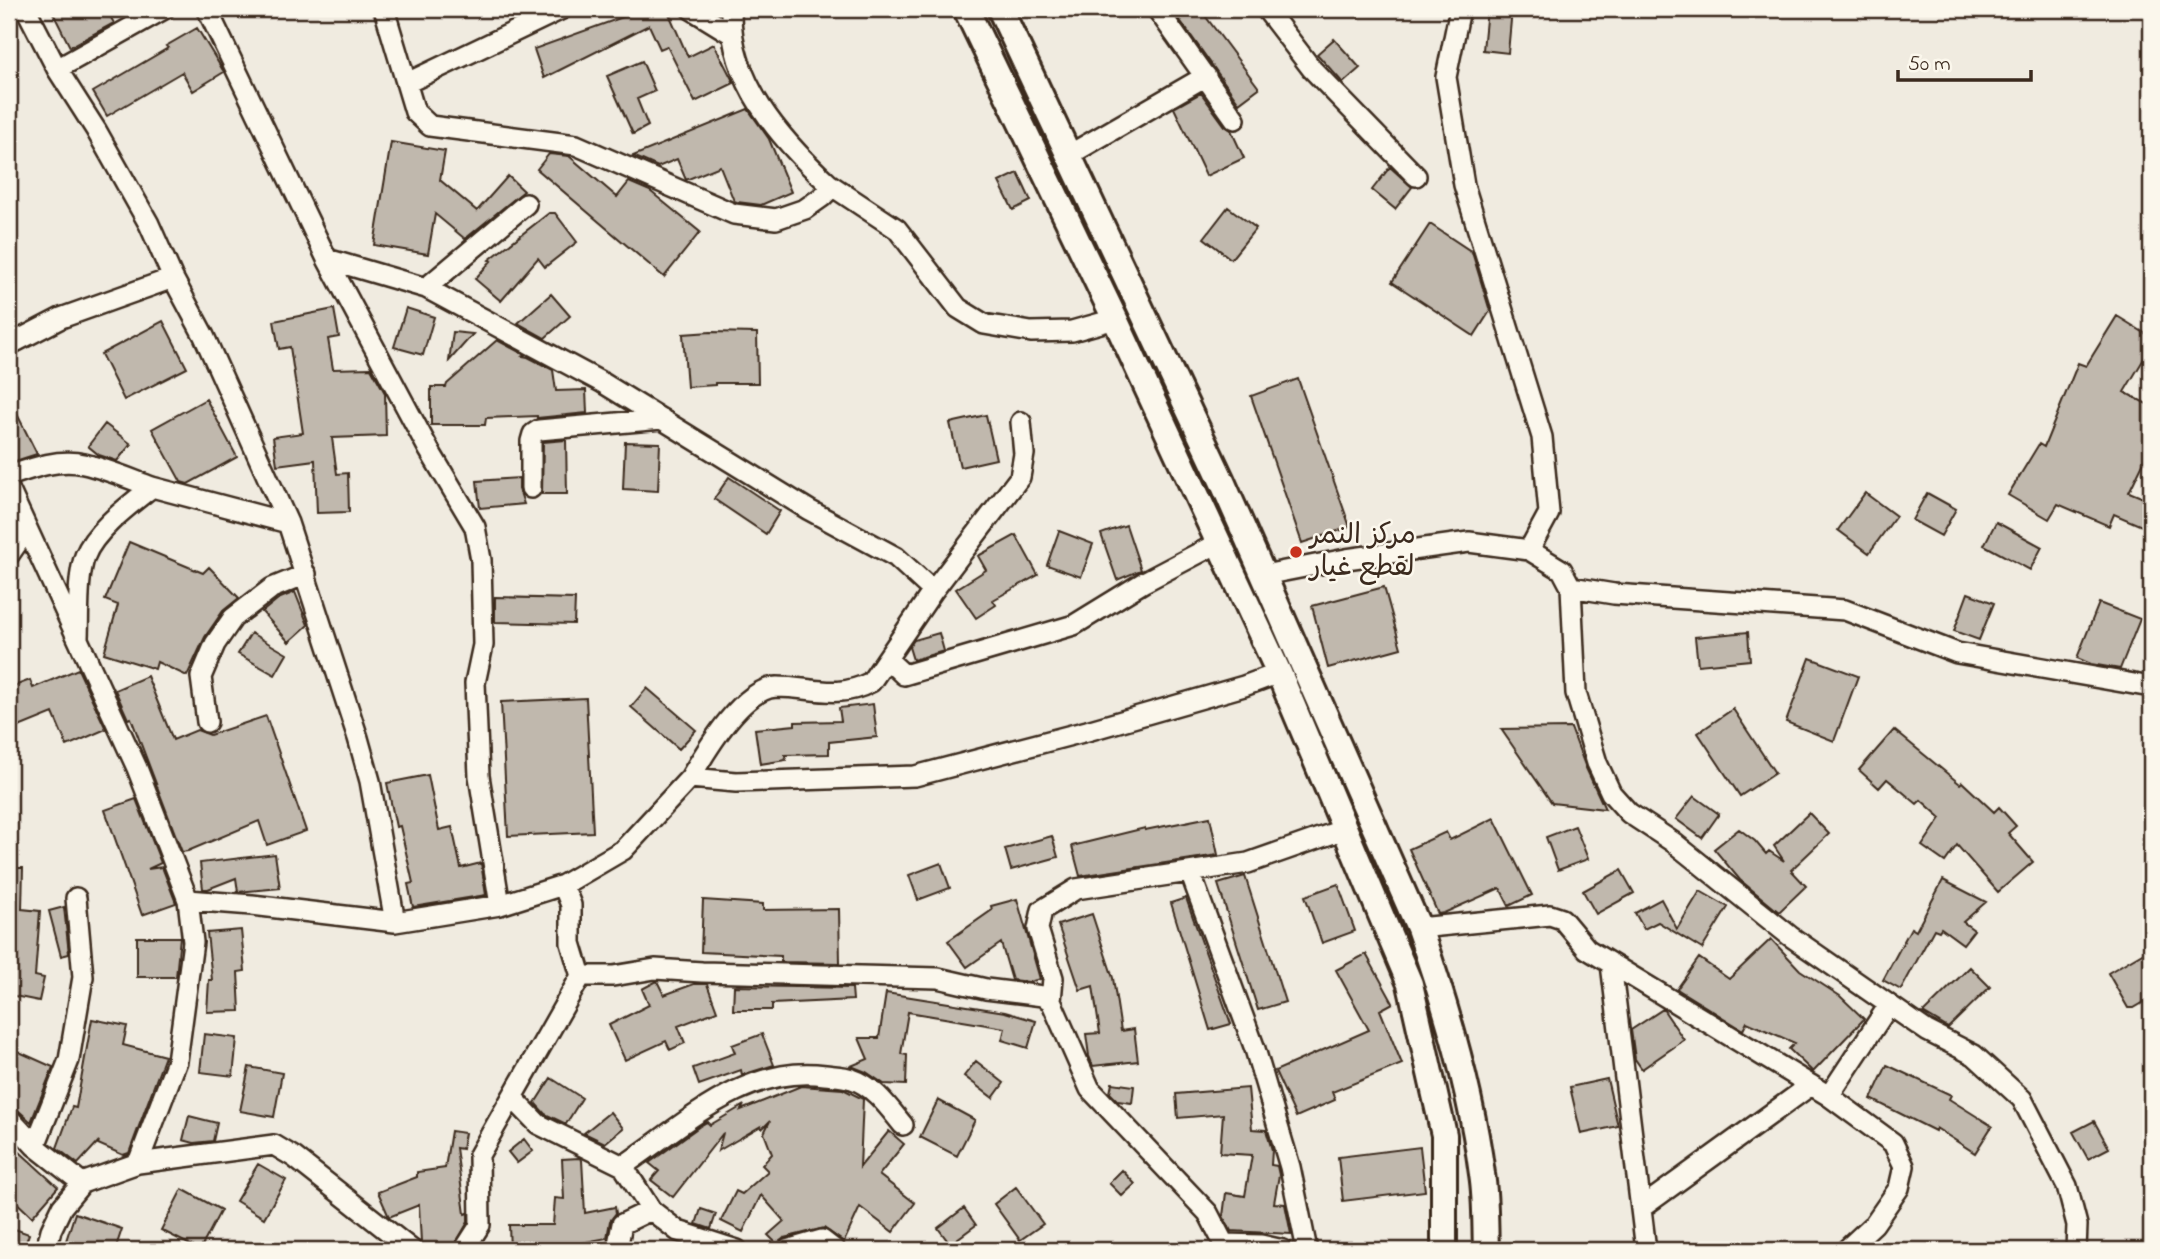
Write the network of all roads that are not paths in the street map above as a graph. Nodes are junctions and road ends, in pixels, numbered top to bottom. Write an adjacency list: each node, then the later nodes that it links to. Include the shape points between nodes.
1 (26, 9): 14 (street)
2 (164, 9): 14 (street)
3 (206, 9): 22 (street)
4 (384, 9): 16 (street)
5 (562, 9): 16 (street)
6 (691, 9): 13 (street)
7 (731, 9): 13 (street)
8 (966, 9): 25 (street)
9 (1157, 9): 15 (street)
10 (1266, 9): 19 (street, via 1312,69)
11 (1460, 9): 38 (street, via 1446,77 1464,185 1542,437 1549,513)
12 (1004, 10): 18 (street)
13 (730, 33): 20 (street, via 761,110)
14 (58, 69): 23 (street, via 149,224)
15 (1206, 76): 17 (street); 18 (street)
16 (407, 83): 20 (street, via 415,112 430,126 576,145 734,214 776,219 805,209 828,191)
17 (1235, 119)
18 (1069, 155): 30 (street)
19 (1416, 176)
20 (829, 184): 25 (street, via 897,229 958,308 984,324 1031,332 1072,331)
21 (526, 204): 24 (street)
22 (327, 258): 24 (street); 55 (street, via 475,527 481,560 483,645 475,683 479,776)
23 (173, 278): 26 (street, via 61,317); 35 (street)
24 (426, 288): 27 (street)
25 (1115, 319): 34 (street)
26 (9, 345)
27 (662, 419): 32 (street, via 539,430 531,441); 43 (street, via 896,557)
28 (1021, 422): 43 (street, via 1024,454 1020,477)
29 (9, 476): 31 (street, via 38,466 82,463)
30 (1222, 481): 34 (street); 41 (street)
31 (152, 487): 35 (street); 44 (street, via 109,522 85,556)
32 (531, 488)
33 (9, 489): 36 (street)
34 (1195, 494): 37 (street)
35 (288, 523): 40 (street)
36 (27, 529): 39 (street); 44 (street)
37 (1217, 543): 45 (street, via 1074,625 904,674); 46 (street)
38 (1529, 550): 41 (street, via 1469,542); 42 (street, via 1562,570)
39 (9, 555)
40 (306, 574): 48 (street, via 272,588 233,618 215,644 201,677); 56 (street, via 370,781)
41 (1264, 575): 57 (street)
42 (1571, 587): 47 (street, via 1845,610 1957,653); 61 (street, via 1576,693 1597,763 1612,793 1629,813)
43 (933, 591): 45 (street)
44 (78, 642): 54 (street, via 137,768)
45 (888, 660): 49 (street, via 872,682 856,690 834,693 774,687 750,698 713,740)
46 (1279, 673): 49 (street, via 1087,731 915,776 736,782); 50 (street)
47 (2151, 687)
48 (207, 722)
49 (690, 778): 52 (street, via 623,850)
50 (1345, 829): 51 (street, via 1248,863); 83 (street, via 1410,984 1444,1135)
51 (1190, 872): 60 (street, via 1076,889 1042,910 1038,929 1053,978); 82 (street, via 1255,1049 1290,1167)
52 (563, 885): 55 (street); 59 (street, via 571,905 571,943)
53 (76, 898): 67 (street, via 83,977 69,1060)
54 (188, 900): 56 (street); 68 (street, via 193,942 177,1061)
55 (500, 905): 56 (street)
56 (396, 922)
57 (1419, 928): 58 (street, via 1549,915 1562,919 1587,949); 84 (street, via 1466,1081 1483,1176)
58 (1611, 964): 62 (street); 71 (street)
59 (581, 976): 60 (street, via 655,969 938,978 1043,996); 64 (street)
60 (1051, 1002): 73 (street, via 1090,1089 1208,1213)
61 (1889, 1005): 63 (street); 87 (street, via 1974,1055 2022,1099 2067,1186 2077,1225)
62 (1811, 1085): 63 (street); 71 (street)
63 (1829, 1096): 86 (street, via 1893,1143 1904,1166 1899,1188 1874,1224)
64 (512, 1097): 69 (street, via 538,1124); 76 (street, via 479,1155 480,1225)
65 (9, 1118): 67 (street)
66 (903, 1125): 69 (street, via 880,1097 852,1079 796,1074 762,1079 725,1096)
67 (35, 1146): 70 (street)
68 (138, 1163): 70 (street); 75 (street, via 274,1145)
69 (623, 1166): 72 (street)
70 (82, 1182): 74 (street, via 62,1207)
71 (1641, 1208): 85 (street)
72 (651, 1210): 77 (street, via 622,1224); 78 (street, via 678,1231)
73 (1224, 1247): 81 (street, via 1261,1245)
74 (46, 1250)
75 (412, 1250)
76 (464, 1250)
77 (619, 1250)
78 (737, 1250)
79 (787, 1250): 80 (street, via 822,1240)
80 (835, 1250)
81 (1283, 1250)
82 (1307, 1250)
83 (1444, 1250)
84 (1486, 1250)
85 (1646, 1250)
86 (1846, 1250)
87 (2076, 1250)

